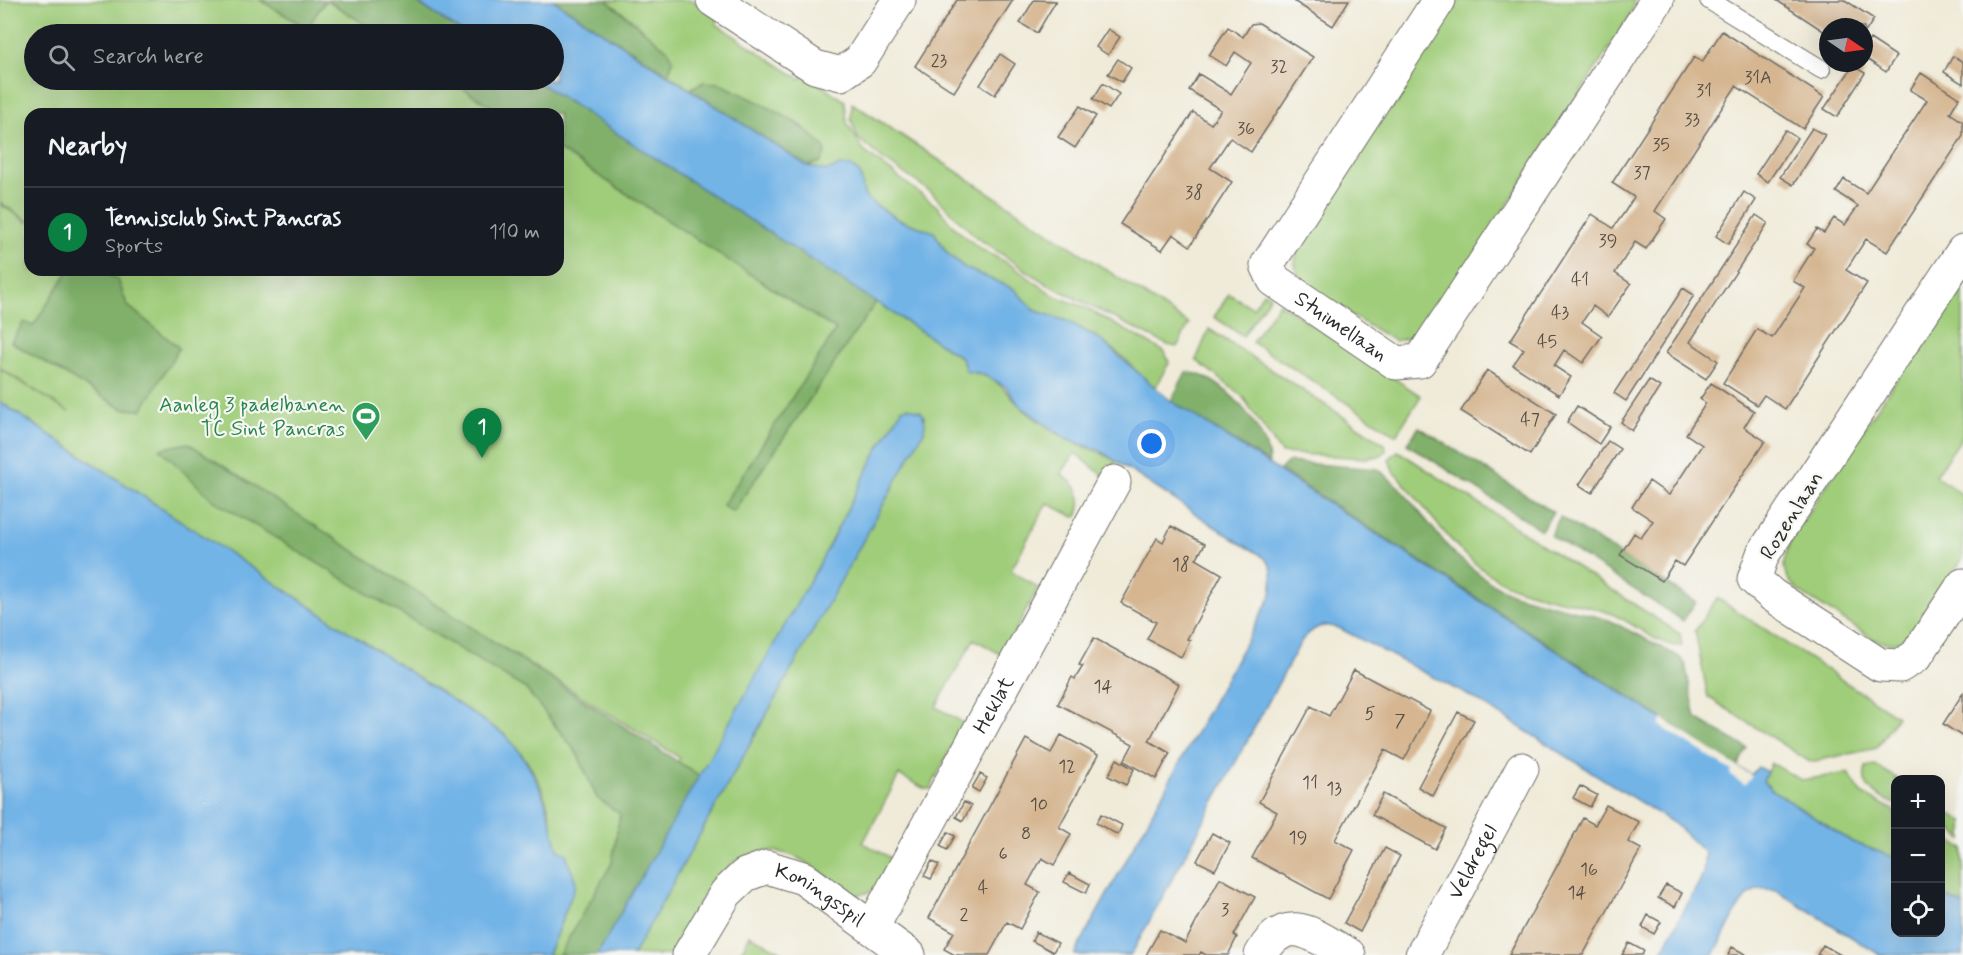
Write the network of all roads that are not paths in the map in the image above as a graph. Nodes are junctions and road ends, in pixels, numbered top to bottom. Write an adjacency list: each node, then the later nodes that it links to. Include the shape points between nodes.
1 (713, 0): 2 (street, via 815,67 841,74 860,61)
2 (898, 0)
3 (1439, 0): 4 (street, Stuimellaan, via 1267,265 1274,280 1396,363 1420,361)
4 (1657, 0)
5 (1709, 0): 6 (lane)
6 (1819, 68)
7 (1963, 251): 9 (street, Rozenlaan, via 1763,554 1754,579 1772,595 1880,665 1900,666 1916,656)
8 (1114, 482): 11 (street, Heklat)
9 (1963, 585)
10 (1522, 769): 16 (street, Veldregel)
11 (872, 928): 12 (street, Koningsspil, via 803,878 767,867 745,875 726,893); 13 (street, Koningsspil)
12 (689, 955)
13 (909, 955)
14 (1261, 955): 15 (street, via 1270,939 1287,929 1303,930)
15 (1349, 955)
16 (1422, 955)

